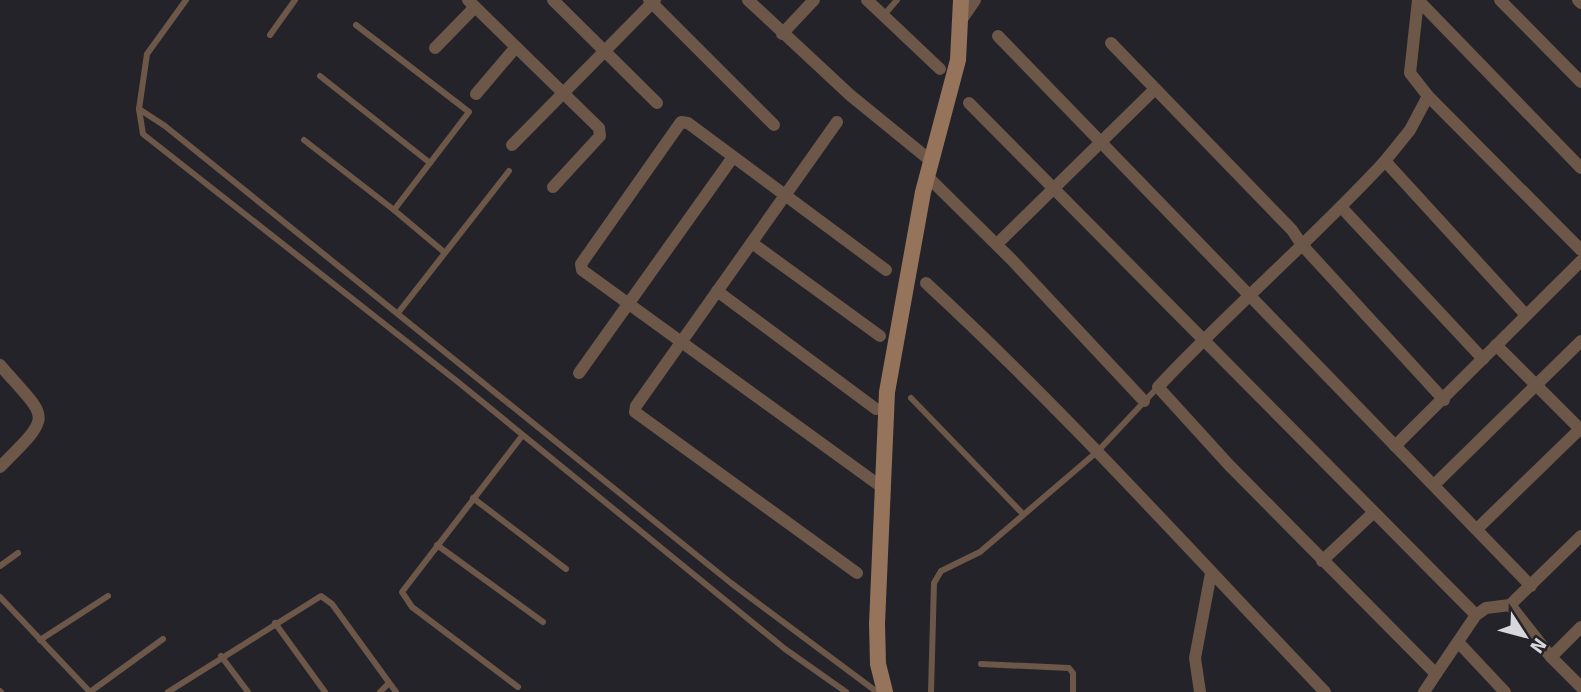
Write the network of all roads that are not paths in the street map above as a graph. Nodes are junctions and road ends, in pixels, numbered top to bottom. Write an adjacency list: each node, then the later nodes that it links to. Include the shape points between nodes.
1 (186, 0): 32 (lane, via 147,54)
2 (295, 0): 17 (lane)
3 (553, 0): 22 (street)
4 (748, 0): 16 (street)
5 (814, 0): 16 (street)
6 (867, 0): 13 (street)
7 (897, 0): 13 (lane)
8 (961, 0): 14 (street)
9 (975, 0): 14 (street)
10 (1500, 0): 25 (street)
11 (652, 1): 22 (street); 34 (street)
12 (471, 3): 20 (street); 21 (street)
13 (883, 16): 23 (street)
14 (962, 19): 42 (street, via 958,60)
15 (356, 25): 40 (lane, via 468,112)
16 (782, 34): 42 (street)
17 (270, 35)
18 (998, 36): 36 (street)
19 (1111, 43): 26 (street)
20 (516, 47): 27 (street); 28 (street)
21 (435, 48)
22 (604, 51): 27 (street); 30 (street)
23 (940, 69)
24 (320, 76): 40 (lane)
25 (1581, 82)
26 (1155, 89): 36 (street); 51 (street)
27 (561, 92): 37 (street); 44 (street, via 598,128 600,136)
28 (476, 94)
29 (1428, 96): 39 (street, via 1410,130); 41 (street, via 1410,73 1419,0); 52 (street)
30 (657, 103)
31 (969, 103): 45 (street)
32 (139, 109): 60 (lane); 77 (lane, via 143,134)
33 (837, 122): 46 (street)
34 (774, 125)
35 (304, 140): 48 (lane)
36 (1101, 140): 45 (street); 58 (street)
37 (512, 145)
38 (733, 157): 46 (street); 59 (street); 59 (street, via 681,122 581,264 582,271)
39 (1385, 161): 47 (street); 61 (street)
40 (430, 163): 48 (lane)
41 (1581, 168)
42 (929, 169): 50 (street); 82 (street, via 887,393)
43 (509, 170): 53 (lane)
44 (552, 187)
45 (1055, 187): 50 (street); 63 (street)
46 (785, 195): 49 (street); 55 (street)
47 (1342, 208): 51 (street); 67 (street)
48 (394, 210): 53 (lane)
49 (752, 243): 57 (street); 62 (street)
50 (997, 244): 74 (street)
51 (1302, 244): 58 (street); 73 (street)
52 (1581, 250)
53 (444, 252): 60 (lane)
54 (1581, 261): 61 (street)
55 (886, 270)
56 (926, 283): 79 (street)
57 (717, 291): 65 (street); 75 (street)
58 (1250, 295): 63 (street); 78 (street)
59 (628, 305): 65 (street); 69 (street)
60 (398, 313): 119 (lane, via 731,583)
61 (1525, 314): 66 (street)
62 (880, 336)
63 (1202, 340): 71 (street); 85 (street)
64 (1581, 341): 70 (street)
65 (682, 344): 82 (street); 93 (street, via 635,412)
66 (1496, 345): 67 (street); 70 (street)
67 (1483, 359): 73 (street)
68 (0, 365): 80 (street, via 39,409 40,422)
69 (579, 373)
70 (1535, 386): 76 (street); 81 (street)
71 (1158, 387): 74 (lane); 90 (street)
72 (911, 398): 84 (lane)
73 (1444, 400): 78 (street)
74 (1144, 401): 79 (lane)
75 (876, 409)
76 (1580, 429): 86 (street)
77 (522, 436): 83 (lane); 118 (lane, via 785,649)
78 (1395, 446): 81 (street)
79 (1098, 451): 84 (lane); 94 (street)
80 (0, 467)
81 (1434, 485): 86 (street)
82 (883, 488): 120 (street, via 877,624 878,664)
83 (473, 498): 88 (lane); 92 (lane)
84 (1022, 513): 121 (lane, via 980,552 941,570 934,583)
85 (1373, 513): 90 (street); 99 (street)
86 (1477, 529): 95 (street)
87 (1581, 536): 95 (street)
88 (437, 545): 101 (lane); 111 (lane, via 405,585 404,598)
89 (18, 553): 91 (lane)
90 (1322, 561): 109 (street)
91 (0, 566)
92 (566, 569)
93 (857, 573)
94 (1211, 573): 123 (street, via 1195,658); 124 (street)
95 (1531, 586): 98 (street)
96 (108, 596): 103 (lane)
97 (0, 597): 103 (lane)
98 (1510, 605): 99 (street, via 1486,608); 107 (street)
99 (1476, 615): 105 (street)
100 (275, 622): 106 (lane); 110 (lane, via 321,596 332,604); 115 (lane)
101 (543, 622)
102 (1581, 627): 107 (street)
103 (40, 639): 104 (lane, via 90,692)
104 (163, 639)
105 (1459, 643): 109 (street); 126 (street)
106 (221, 656): 113 (lane); 114 (lane)
107 (1551, 657): 112 (street)
108 (981, 664): 122 (lane, via 1069,668)
109 (1436, 674): 125 (street)
110 (389, 682): 116 (lane); 117 (lane)
111 (518, 687)
112 (1581, 687)
113 (169, 692)
114 (248, 692)
115 (325, 692)
116 (380, 692)
117 (396, 692)
118 (846, 692)
119 (877, 692)
120 (886, 692)
121 (931, 692)
122 (1073, 692)
123 (1200, 692)
124 (1325, 692)
125 (1425, 692)
126 (1505, 692)

